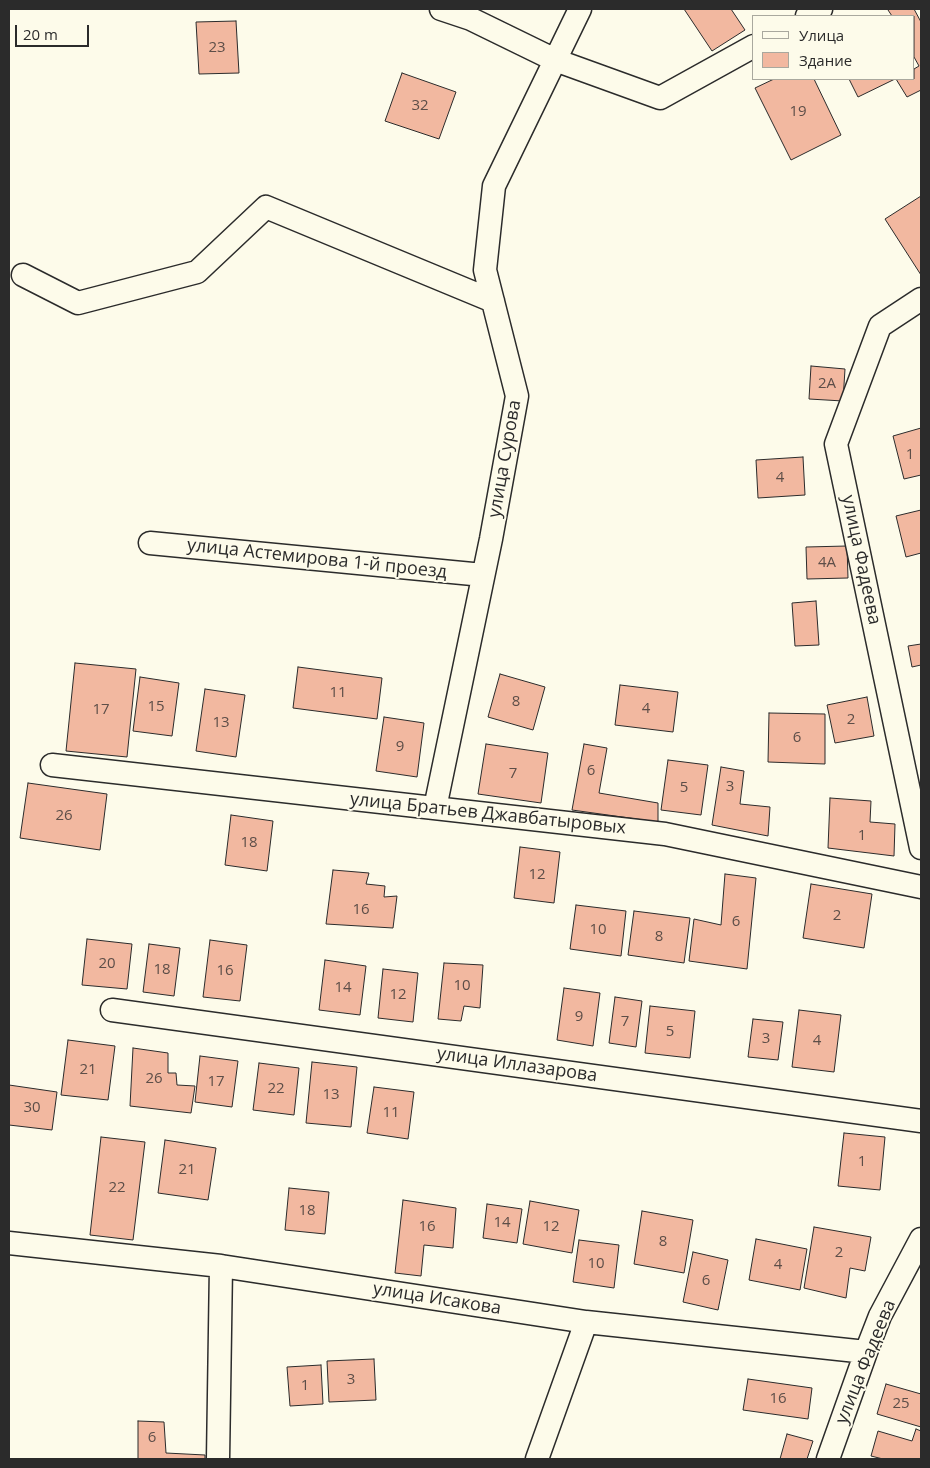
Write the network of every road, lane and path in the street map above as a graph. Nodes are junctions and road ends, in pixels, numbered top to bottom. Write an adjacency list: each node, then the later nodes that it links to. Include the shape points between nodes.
1 (441, 9): 6 (street, via 471,19)
2 (580, 9): 6 (street, улица Сурова)
3 (821, 9): 4 (street)
4 (809, 15)
5 (752, 47): 6 (street, via 660,98)
6 (555, 60): 9 (street, улица Сурова, via 494,186 485,270)
7 (23, 275): 9 (street, via 78,303 197,272 266,207)
8 (921, 299): 14 (street, улица Фадеева, via 880,326 836,444)
9 (493, 301): 11 (street, улица Сурова, via 517,396)
10 (150, 543): 11 (street, улица Астемирова 1-й проезд)
11 (484, 575): 13 (street, улица Сурова)
12 (52, 765): 13 (street, улица Братьев Джавбатыровых)
13 (435, 808): 15 (street, улица Братьев Джавбатыровых, via 666,834)
14 (921, 848)
15 (921, 887)
16 (112, 1010): 17 (street, улица Иллазарова)
17 (921, 1121)
18 (921, 1239): 22 (street, улица Фадеева, via 880,1316)
19 (9, 1243): 20 (street, улица Исакова)
20 (221, 1266): 21 (street, улица Исакова); 23 (street)
21 (586, 1322): 22 (street, улица Исакова); 24 (street)
22 (866, 1352): 25 (street, улица Фадеева)
23 (218, 1459)
24 (537, 1459)
25 (828, 1459)

